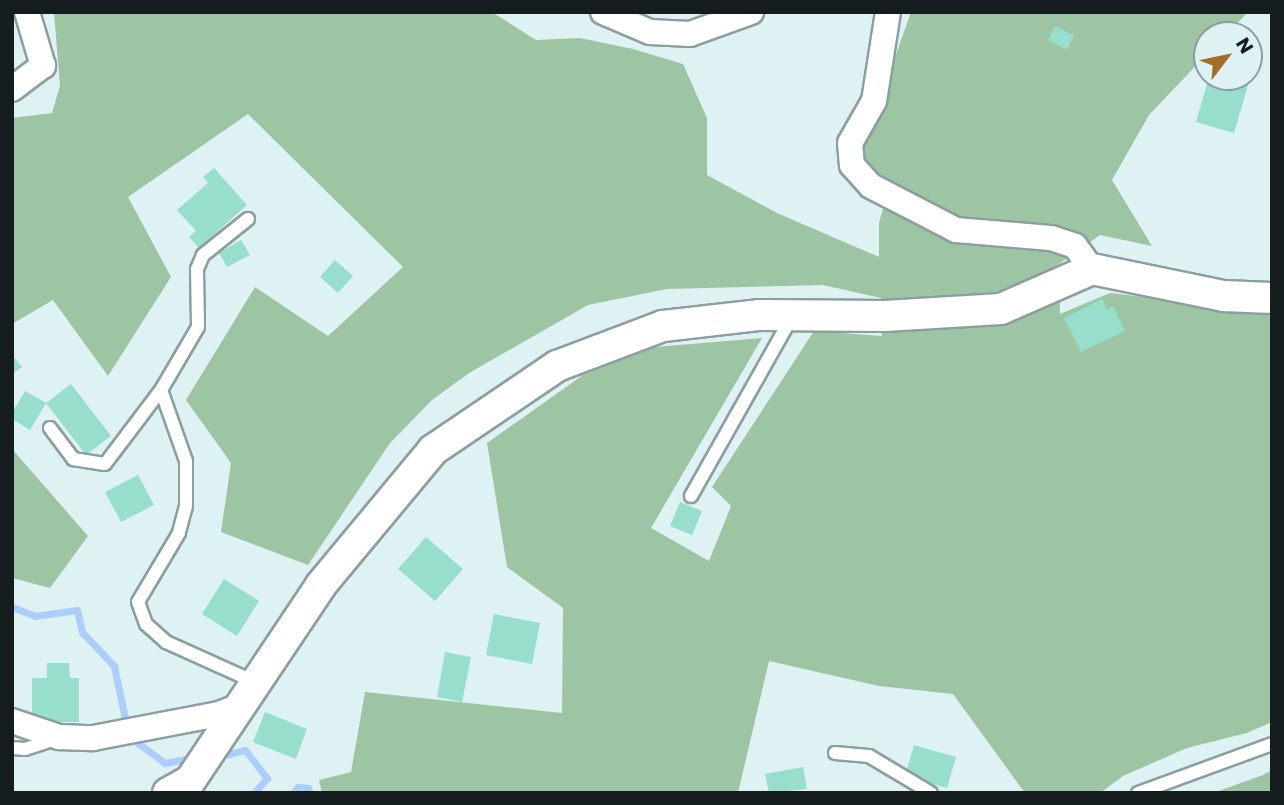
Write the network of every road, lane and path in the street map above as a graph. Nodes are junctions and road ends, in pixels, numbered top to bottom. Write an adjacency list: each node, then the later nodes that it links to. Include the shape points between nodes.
1 (27, 12): 5 (street, via 43,66)
2 (603, 12): 3 (street, via 650,32 690,34)
3 (751, 12)
4 (888, 12): 7 (street, via 874,101 850,143 852,165 871,186 956,230 1051,237 1075,246)
5 (12, 89)
6 (248, 219): 10 (lane, via 203,255 197,269 198,327)
7 (1092, 269): 8 (street, via 1224,296); 9 (street, via 1001,309)
8 (1272, 298)
9 (793, 316): 12 (lane); 13 (street, via 760,315 663,326 602,346 557,366 433,450 321,585)
10 (161, 390): 11 (lane, via 104,464 73,459); 13 (lane, via 186,461 186,506 179,533 138,602 146,624 166,642)
11 (51, 428)
12 (691, 496)
13 (250, 694): 15 (street, via 219,714 93,738); 19 (street, via 208,755)
14 (12, 721): 15 (street)
15 (59, 737): 17 (lane, via 25,749)
16 (1272, 744): 21 (lane)
17 (12, 748)
18 (835, 753): 20 (lane, via 869,756)
19 (179, 787)
20 (931, 793)
21 (1138, 793)

